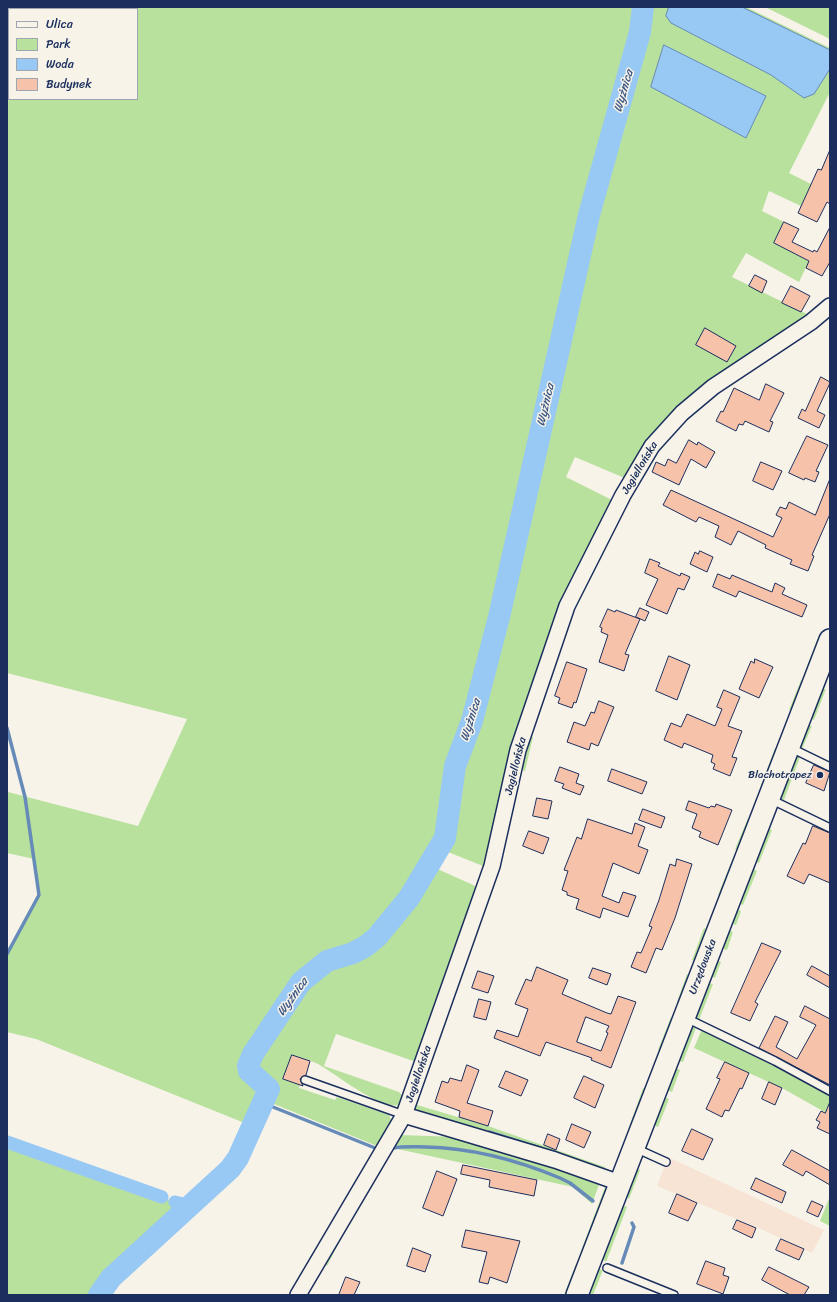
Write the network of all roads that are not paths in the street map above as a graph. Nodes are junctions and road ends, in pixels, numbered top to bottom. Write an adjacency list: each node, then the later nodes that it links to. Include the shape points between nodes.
1 (830, 306): 10 (street, Jagiellońska, via 811,322 713,387 671,424 652,446 605,529 567,606 518,750 492,866)
2 (830, 640): 3 (street, Urzędowska)
3 (789, 747): 4 (lane); 5 (street, Urzędowska)
4 (830, 767)
5 (768, 798): 6 (lane); 7 (street, Urzędowska)
6 (830, 828)
7 (684, 1017): 9 (lane); 11 (street, Urzędowska)
8 (305, 1080): 10 (lane)
9 (830, 1091)
10 (404, 1115): 13 (street, via 555,1160); 15 (street, Jagiellońska)
11 (634, 1147): 12 (lane); 13 (street, Urzędowska)
12 (666, 1162)
13 (620, 1183): 16 (street, Urzędowska)
14 (607, 1268): 17 (lane)
15 (298, 1295)
16 (577, 1295)
17 (674, 1295)

